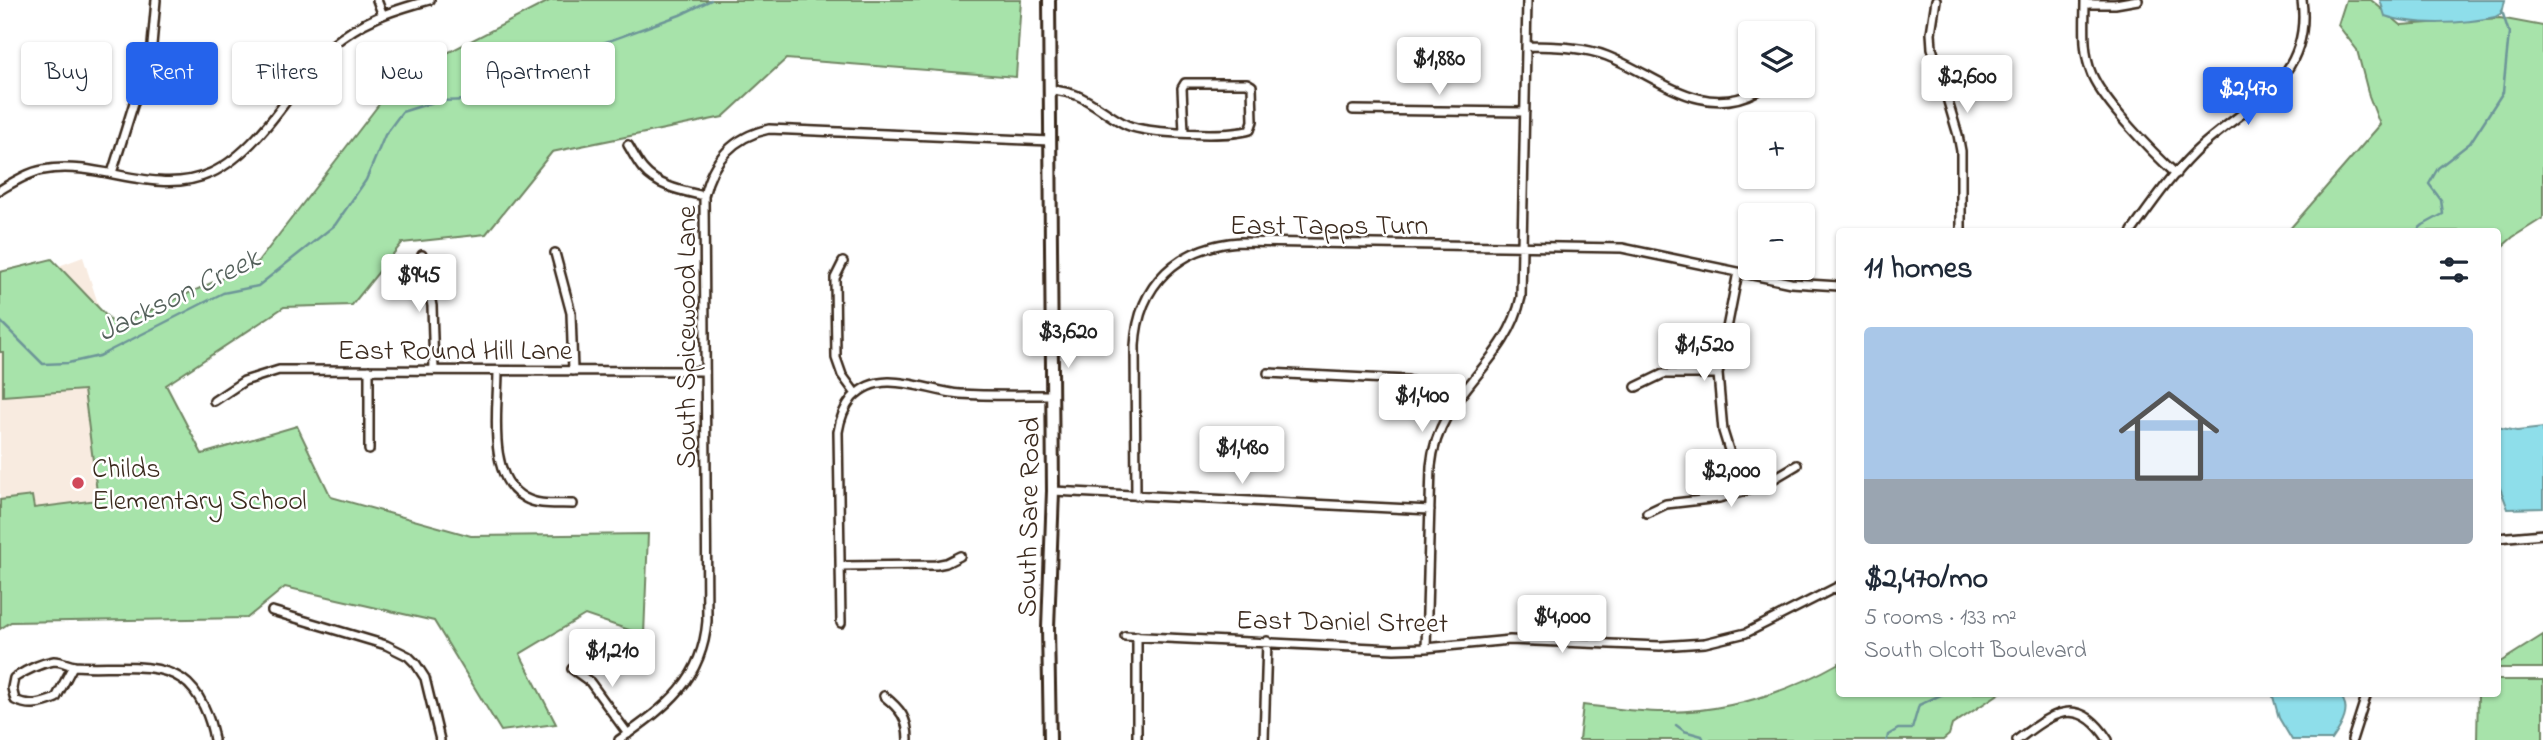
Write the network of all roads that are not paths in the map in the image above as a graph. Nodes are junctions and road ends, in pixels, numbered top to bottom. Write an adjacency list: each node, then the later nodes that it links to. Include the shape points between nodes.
1 (156, 0): 19 (street, via 152,45)
2 (377, 0): 10 (street)
3 (430, 0): 10 (street)
4 (1049, 0): 12 (main road, South Sare Road)
5 (1527, 0): 11 (street)
6 (1936, 0): 23 (street, via 1932,48 1961,151)
7 (2138, 0): 9 (street, via 2115,5)
8 (2302, 0): 20 (street, via 2303,32 2288,72)
9 (2085, 2): 20 (street, via 2085,43 2092,75 2147,146)
10 (383, 13): 19 (street, via 344,35 315,59 251,142 211,173 160,182)
11 (1527, 46): 13 (street, via 1596,52 1688,96); 15 (street)
12 (1050, 89): 16 (street, via 1076,95 1136,128); 17 (main road, South Sare Road)
13 (1742, 98)
14 (1353, 110): 15 (street)
15 (1525, 112): 25 (street)
16 (1184, 132): 16 (street, via 1250,130 1252,86 1185,83)
17 (1050, 141): 22 (street, South Spicewood Lane, via 769,129 727,150 710,174); 41 (main road, South Sare Road)
18 (628, 145): 22 (street, via 646,173 659,182)
19 (112, 173): 21 (street, via 67,167 41,170)
20 (2176, 174): 24 (street)
21 (0, 190)
22 (704, 196): 36 (street, South Spicewood Lane)
23 (1961, 228)
24 (2134, 228)
25 (1523, 246): 29 (street, East Tapps Turn, via 1622,248); 43 (street, via 1521,297 1513,325); 48 (street, East Tapps Turn, via 1240,242 1190,254 1155,283 1136,325)
26 (555, 253): 35 (street, via 571,313)
27 (422, 255): 33 (street, via 432,306)
28 (843, 262): 40 (street, via 835,278 836,358)
29 (1738, 272): 38 (street)
30 (1777, 280): 31 (street, East Tapps Turn)
31 (1836, 286)
32 (369, 370): 33 (street, East Round Hill Lane); 42 (street, East Round Hill Lane, via 267,372 232,387); 44 (street)
33 (433, 370): 34 (street, East Round Hill Lane)
34 (498, 371): 35 (street, East Round Hill Lane); 49 (street, via 499,463 505,479 526,499)
35 (573, 371): 36 (street, East Round Hill Lane)
36 (705, 371): 67 (street, South Spicewood Lane, via 705,639 684,687)
37 (1268, 373): 43 (street, via 1406,380)
38 (1717, 374): 39 (street, via 1663,374); 47 (street, via 1723,431)
39 (1636, 387)
40 (856, 394): 41 (street, via 875,384 894,382 956,393); 55 (street, via 844,410 838,432)
41 (1052, 395): 46 (main road, South Sare Road)
42 (214, 401)
43 (1456, 402): 50 (street, via 1435,441)
44 (369, 450)
45 (1797, 465): 47 (street)
46 (1054, 491): 48 (street); 72 (main road, South Sare Road, via 1048,628)
47 (1742, 492): 51 (street, via 1666,503)
48 (1136, 496): 50 (street)
49 (573, 503)
50 (1430, 510): 62 (street)
51 (1647, 513)
52 (2543, 534): 53 (street)
53 (2501, 538)
54 (960, 555): 55 (street, via 936,565)
55 (840, 566): 58 (street)
56 (1836, 588): 62 (street, East Daniel Street, via 1758,628 1705,643 1660,646 1510,639)
57 (272, 611): 69 (street, via 386,645 408,656 425,678)
58 (841, 623)
59 (1125, 636): 60 (street, East Daniel Street)
60 (1137, 636): 61 (street, East Daniel Street); 73 (street)
61 (1267, 641): 62 (street, East Daniel Street); 74 (street)
62 (1426, 648)
63 (74, 666): 63 (street, via 56,698 34,705 15,700 14,678 24,672 55,661); 68 (street, via 126,666 179,677 201,702)
64 (572, 669): 67 (street, via 590,682)
65 (884, 696): 71 (street, via 903,714)
66 (2366, 697): 77 (street)
67 (628, 734): 70 (street, South Spicewood Lane)
68 (214, 740)
69 (440, 740)
70 (619, 740)
71 (908, 740)
72 (1050, 740)
73 (1137, 740)
74 (1264, 740)
75 (2017, 740): 76 (street, via 2050,716 2068,712 2092,721)
76 (2108, 740)
77 (2352, 740)

